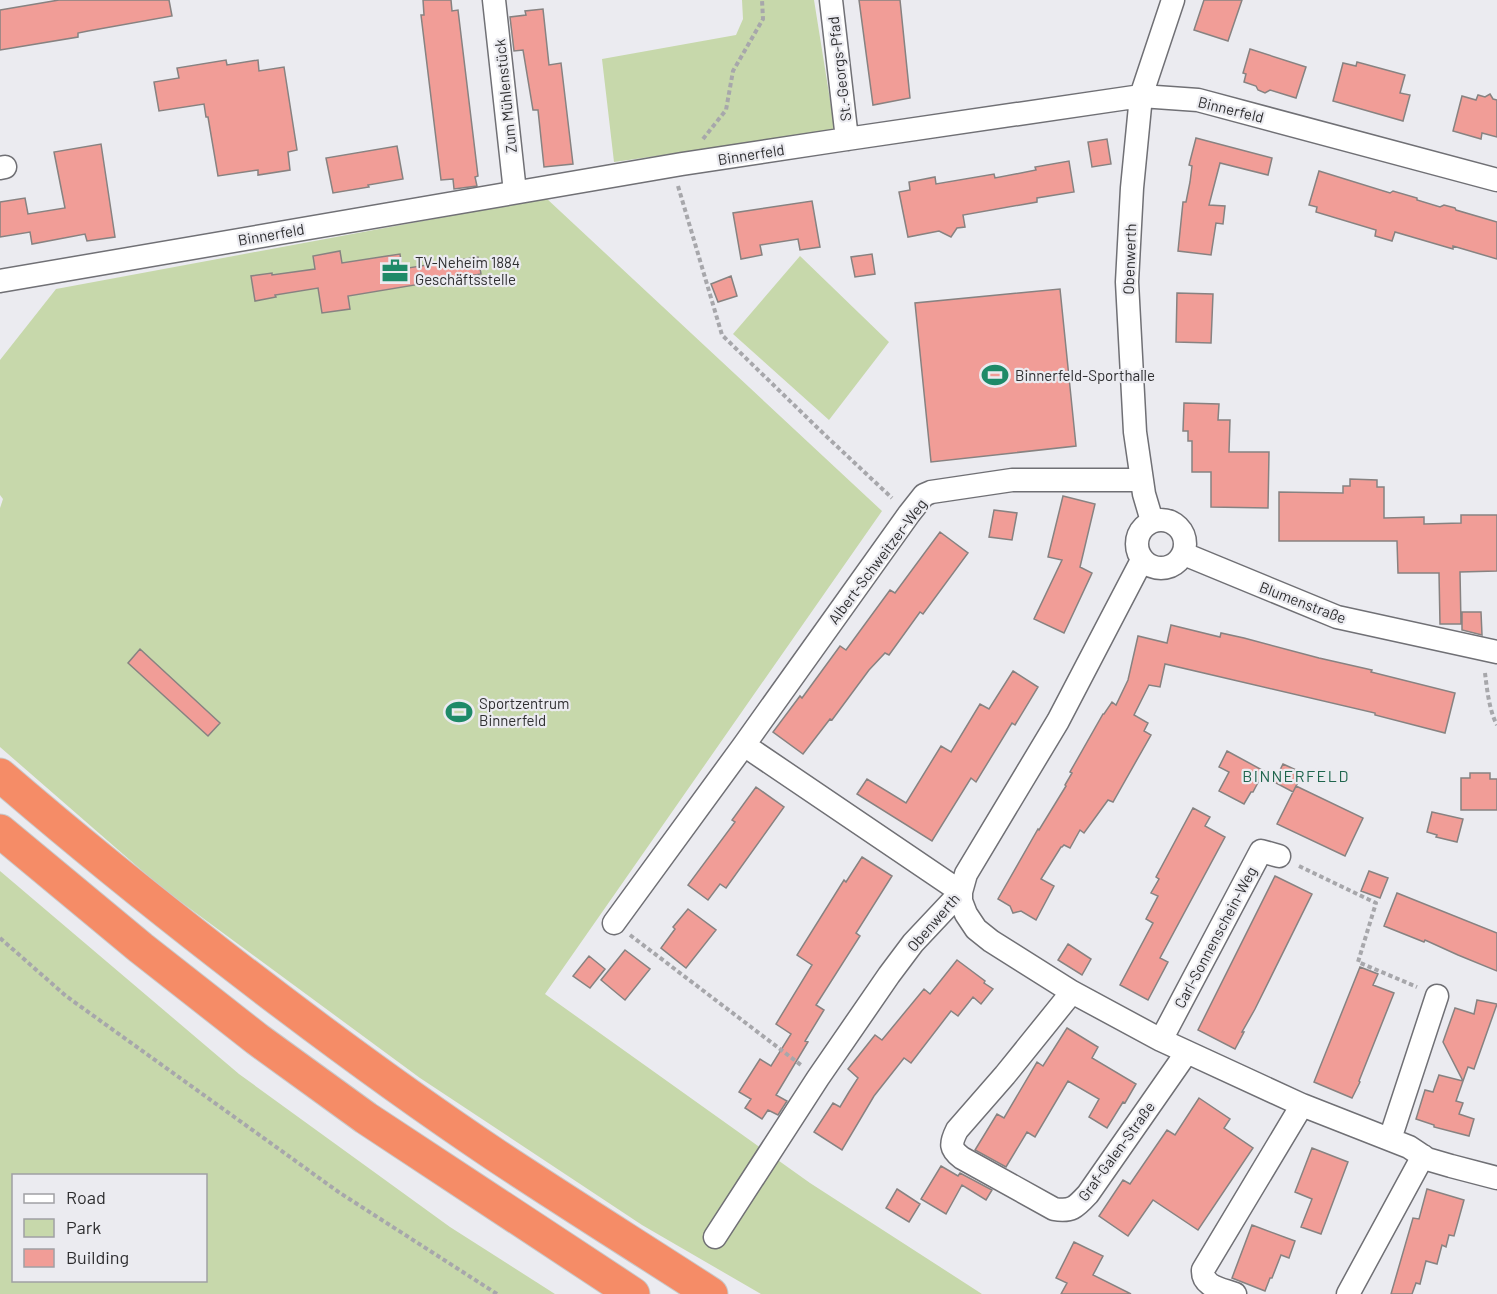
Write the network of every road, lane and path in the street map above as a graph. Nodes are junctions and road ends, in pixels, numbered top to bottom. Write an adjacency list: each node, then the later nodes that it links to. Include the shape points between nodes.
1 (494, 0): 9 (street, Zum Mühlenstück)
2 (762, 0): 7 (path, via 763,19 733,71 726,110)
3 (831, 0): 6 (street, St.-Georgs-Pfad)
4 (1173, 0): 5 (street, Obenwerth)
5 (1141, 96): 6 (street, Binnerfeld); 8 (street, Binnerfeld, via 1198,100); 11 (street, Obenwerth, via 1131,188 1127,282)
6 (847, 139): 7 (street, Binnerfeld)
7 (682, 164): 9 (street, Binnerfeld); 12 (path, via 676,181 722,335)
8 (1497, 180)
9 (515, 192): 10 (street, Binnerfeld)
10 (0, 281)
11 (1141, 480): 12 (street, Albert-Schweitzer-Weg, via 1001,481 930,492); 13 (street, Obenwerth)
12 (909, 513): 18 (street, Albert-Schweitzer-Weg)
13 (1152, 521): 14 (street, via 1171,522 1179,527 1186,545); 15 (street, via 1137,538)
14 (1184, 554): 15 (street, via 1170,568 1160,569); 16 (street, Blumenstraße, via 1336,617)
15 (1142, 560): 22 (street, Obenwerth, via 1058,721 966,874)
16 (1492, 651): 17 (path, via 1485,674)
17 (1497, 724)
18 (744, 745): 22 (street); 23 (street, Albert-Schweitzer-Weg)
19 (0, 774): 37 (highway, via 167,913 388,1080 497,1156)
20 (0, 831): 36 (highway, via 257,1039 366,1118)
21 (1279, 856): 26 (path, via 1376,903 1358,962); 27 (street, Carl-Sonnenschein-Weg, via 1261,851)
22 (961, 892): 25 (street, via 966,914 976,929); 29 (street, Obenwerth, via 913,943)
23 (614, 923): 29 (path)
24 (0, 938): 35 (path, via 66,996 330,1187)
25 (1072, 992): 27 (street); 28 (street, Graf-Galen-Straße, via 957,1130 952,1147 962,1158 1054,1209 1072,1208 1088,1194)
26 (1437, 996): 31 (street)
27 (1161, 1040): 28 (street)
28 (1187, 1052): 30 (street)
29 (818, 1078): 34 (street, Obenwerth)
30 (1302, 1105): 31 (street); 38 (street, via 1203,1270 1210,1285)
31 (1390, 1139): 32 (street)
32 (1423, 1156): 33 (street); 39 (street)
33 (1497, 1178)
34 (715, 1237)
35 (497, 1294)
36 (633, 1294)
37 (711, 1294)
38 (1235, 1294)
39 (1348, 1294)

